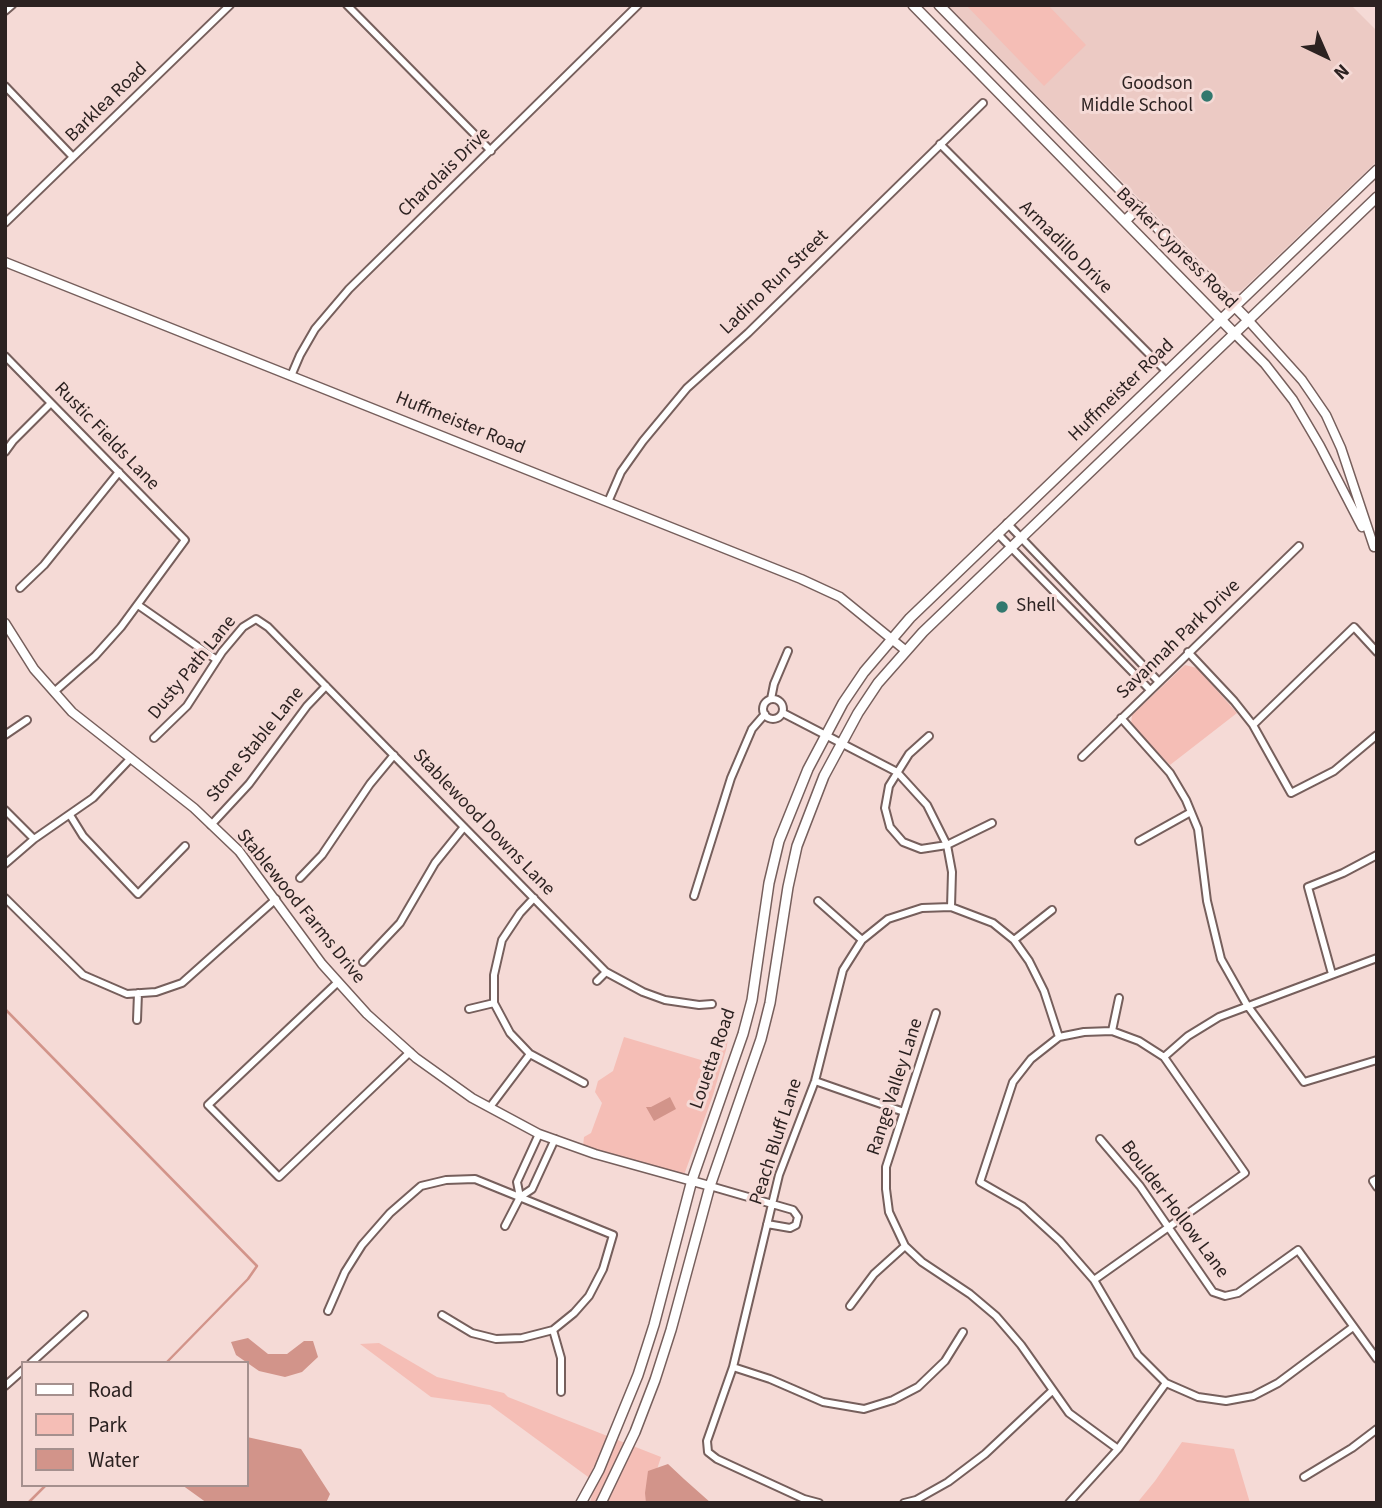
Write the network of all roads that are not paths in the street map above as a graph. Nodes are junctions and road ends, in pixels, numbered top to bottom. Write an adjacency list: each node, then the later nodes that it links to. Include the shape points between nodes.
1 (12, 5): 7 (street)
2 (230, 5): 14 (street, Barklea Road)
3 (347, 5): 13 (street)
4 (638, 5): 13 (street, Charolais Drive)
5 (913, 5): 11 (main road, Barker Cypress Road)
6 (939, 5): 10 (main road, Barker Cypress Road)
7 (5, 11)
8 (5, 86): 14 (street)
9 (983, 103): 12 (street, Ladino Run Street)
10 (1045, 112): 11 (main road); 17 (main road, Barker Cypress Road)
11 (1031, 126): 18 (main road, Barker Cypress Road)
12 (940, 144): 26 (street, Armadillo Drive); 33 (street, Ladino Run Street, via 687,388 621,472)
13 (491, 151): 27 (street, Charolais Drive, via 336,303)
14 (73, 157): 19 (street, Barklea Road)
15 (1377, 170): 21 (main road, Huffmeister Road)
16 (1377, 197): 23 (main road, Huffmeister Road)
17 (1139, 207): 18 (main road); 21 (main road, Barker Cypress Road)
18 (1125, 221): 22 (main road, Barker Cypress Road)
19 (5, 223)
20 (5, 262): 27 (street, Huffmeister Road)
21 (1235, 306): 22 (main road, Huffmeister Road); 23 (main road, Barker Cypress Road)
22 (1221, 319): 24 (main road, Barker Cypress Road); 26 (main road, Huffmeister Road)
23 (1248, 320): 24 (main road, Huffmeister Road); 29 (street, Barker Cypress Road)
24 (1234, 333): 30 (street, Barker Cypress Road, via 1272,373); 36 (main road, Huffmeister Road)
25 (5, 356): 28 (street, Rustic Fields Lane)
26 (1167, 372): 34 (main road, Huffmeister Road)
27 (291, 376): 33 (street, Huffmeister Road)
28 (51, 403): 31 (street); 32 (street, Rustic Fields Lane)
29 (1321, 408): 30 (street); 39 (street, Barker Cypress Road, via 1341,448)
30 (1304, 418): 39 (street, Barker Cypress Road)
31 (5, 452)
32 (119, 472): 40 (street); 41 (street, Rustic Fields Lane, via 185,540)
33 (608, 502): 46 (street, Huffmeister Road, via 825,590)
34 (1007, 523): 35 (main road, Huffmeister Road); 36 (street)
35 (997, 533): 38 (street); 46 (main road, Huffmeister Road)
36 (1020, 537): 38 (main road, Huffmeister Road); 42 (street)
37 (1299, 545): 49 (street, Savannah Park Drive)
38 (1010, 547): 43 (street); 47 (main road, Huffmeister Road)
39 (1375, 549)
40 (20, 588)
41 (138, 605): 51 (street); 55 (street, via 95,656)
42 (1087, 607): 43 (street); 52 (street)
43 (1079, 616): 54 (street)
44 (256, 619): 51 (street, Dusty Path Lane, via 243,627); 53 (street, Stablewood Downs Lane)
45 (5, 622): 55 (street, Stablewood Farms Drive)
46 (891, 638): 47 (street, Huffmeister Road); 62 (main road, Louetta Road)
47 (905, 650): 67 (main road, Louetta Road)
48 (788, 651): 56 (street)
49 (1188, 652): 52 (street, Savannah Park Drive); 61 (street)
50 (1377, 652): 61 (street, via 1353,627)
51 (217, 660): 66 (street, Dusty Path Lane, via 187,706)
52 (1159, 682): 54 (street, Savannah Park Drive)
53 (326, 686): 68 (street, Stablewood Downs Lane); 76 (street, Stone Stable Lane)
54 (1150, 690): 59 (street, Savannah Park Drive)
55 (54, 692): 70 (street, Stablewood Farms Drive)
56 (771, 699): 57 (street, via 781,702); 58 (street, via 764,705)
57 (783, 713): 58 (street, via 773,719); 62 (street)
58 (765, 714): 87 (street, via 752,729 731,778)
59 (1121, 718): 69 (street, Savannah Park Drive); 73 (street, via 1170,773)
60 (27, 720): 63 (street)
61 (1253, 725): 64 (street, via 1291,793 1334,771)
62 (824, 734): 67 (street); 85 (main road, Louetta Road, via 793,803)
63 (5, 735)
64 (1377, 735)
65 (929, 736): 71 (street)
66 (154, 738)
67 (840, 743): 71 (street); 86 (main road, Louetta Road, via 797,846)
68 (394, 755): 77 (street, Stablewood Downs Lane); 84 (street)
69 (1082, 757)
70 (130, 759): 74 (street); 76 (street, Stablewood Farms Drive)
71 (897, 772): 80 (street, via 927,805); 80 (street, via 885,808 890,827 902,842 921,849)
72 (5, 810): 78 (street)
73 (1191, 812): 79 (street); 106 (street, via 1221,959)
74 (70, 815): 78 (street); 81 (street, via 83,836 138,894)
75 (992, 822): 80 (street)
76 (211, 825): 90 (street, Stablewood Farms Drive, via 239,851)
77 (464, 827): 89 (street, Stablewood Downs Lane); 97 (street, via 435,863 400,923)
78 (34, 839): 83 (street)
79 (1139, 841)
80 (947, 845): 92 (street)
81 (185, 846)
82 (1377, 855): 99 (street, via 1308,887)
83 (5, 864)
84 (300, 878)
85 (769, 883): 86 (main road); 111 (main road, Louetta Road)
86 (788, 887): 113 (main road, Louetta Road)
87 (694, 897)
88 (5, 898): 102 (street, via 83,975 127,994)
89 (534, 898): 98 (street, Stablewood Downs Lane); 104 (street, via 502,940 494,975)
90 (276, 899): 101 (street, Stablewood Farms Drive); 102 (street, via 182,983)
91 (817, 901): 94 (street)
92 (951, 907): 94 (street, Peach Bluff Lane, via 922,908 888,919); 95 (street, via 993,923)
93 (1052, 910): 95 (street)
94 (862, 940): 118 (street, Peach Bluff Lane, via 843,970)
95 (1014, 940): 112 (street, via 1044,991)
96 (1377, 958): 99 (street)
97 (363, 962)
98 (606, 972): 100 (street); 105 (street, Stablewood Downs Lane, via 665,1000)
99 (1332, 974): 106 (street)
100 (597, 981)
101 (338, 982): 114 (street, Stablewood Farms Drive); 114 (street, via 208,1105 279,1177)
102 (138, 993): 109 (street)
103 (1119, 998): 110 (street)
104 (494, 1003): 107 (street); 115 (street, via 509,1033)
105 (712, 1004)
106 (1247, 1005): 116 (street, via 1188,1036); 117 (street, via 1304,1082)
107 (469, 1009)
108 (936, 1013): 121 (street, Range Valley Lane)
109 (137, 1020)
110 (1112, 1031): 112 (street); 116 (street)
111 (743, 1034): 113 (main road); 125 (main road, Louetta Road)
112 (1059, 1037): 133 (street, via 1031,1059 1013,1082 980,1182 1022,1206)
113 (761, 1039): 126 (main road, Louetta Road)
114 (410, 1052): 120 (street, Stablewood Farms Drive)
115 (530, 1054): 119 (street); 120 (street)
116 (1164, 1057): 131 (street, via 1245,1173)
117 (1377, 1060)
118 (815, 1081): 121 (street); 128 (street, Peach Bluff Lane)
119 (584, 1083)
120 (490, 1108): 122 (street, Stablewood Farms Drive)
121 (904, 1112): 132 (street, Range Valley Lane, via 887,1167 886,1189 889,1212)
122 (539, 1134): 123 (street, Stablewood Farms Drive); 127 (street, via 517,1182)
123 (555, 1139): 125 (street, Stablewood Farms Drive); 127 (street, via 532,1189)
124 (1100, 1139): 131 (street, Boulder Hollow Lane)
125 (692, 1180): 126 (street, Stablewood Farms Drive); 152 (main road, Louetta Road, via 638,1375)
126 (709, 1186): 128 (street, Stablewood Farms Drive); 153 (main road, Louetta Road, via 655,1380)
127 (520, 1198): 130 (street); 135 (street, via 475,1179 421,1186 362,1245); 139 (street, via 613,1235 589,1296)
128 (772, 1203): 129 (street, Peach Bluff Lane); 129 (street, via 793,1210 798,1217 790,1228)
129 (767, 1224): 143 (street, Peach Bluff Lane)
130 (505, 1226)
131 (1169, 1227): 133 (street); 138 (street, Boulder Hollow Lane, via 1213,1292 1225,1296 1238,1293 1298,1250)
132 (905, 1246): 134 (street, via 874,1274); 147 (street, via 996,1316)
133 (1094, 1280): 145 (street, via 1138,1355)
134 (850, 1306)
135 (328, 1311)
136 (85, 1315): 142 (street)
137 (443, 1315): 139 (street, via 472,1333 496,1339)
138 (1353, 1326): 141 (street); 145 (street, via 1278,1383 1253,1396 1226,1401 1198,1397)
139 (553, 1330): 148 (street, via 561,1358)
140 (964, 1332): 143 (street, via 919,1387 864,1409 823,1402)
141 (1377, 1359)
142 (33, 1361)
143 (733, 1367): 154 (street, Peach Bluff Lane, via 707,1441 708,1451)
144 (21, 1372): 146 (street)
145 (1166, 1383): 150 (street)
146 (5, 1386)
147 (1052, 1391): 150 (street, via 1069,1413); 155 (street, via 948,1482)
148 (561, 1392)
149 (1377, 1429): 151 (street)
150 (1118, 1449): 156 (street)
151 (1304, 1478)
152 (581, 1503)
153 (601, 1503)
154 (819, 1503)
155 (904, 1503)
156 (1069, 1503)

